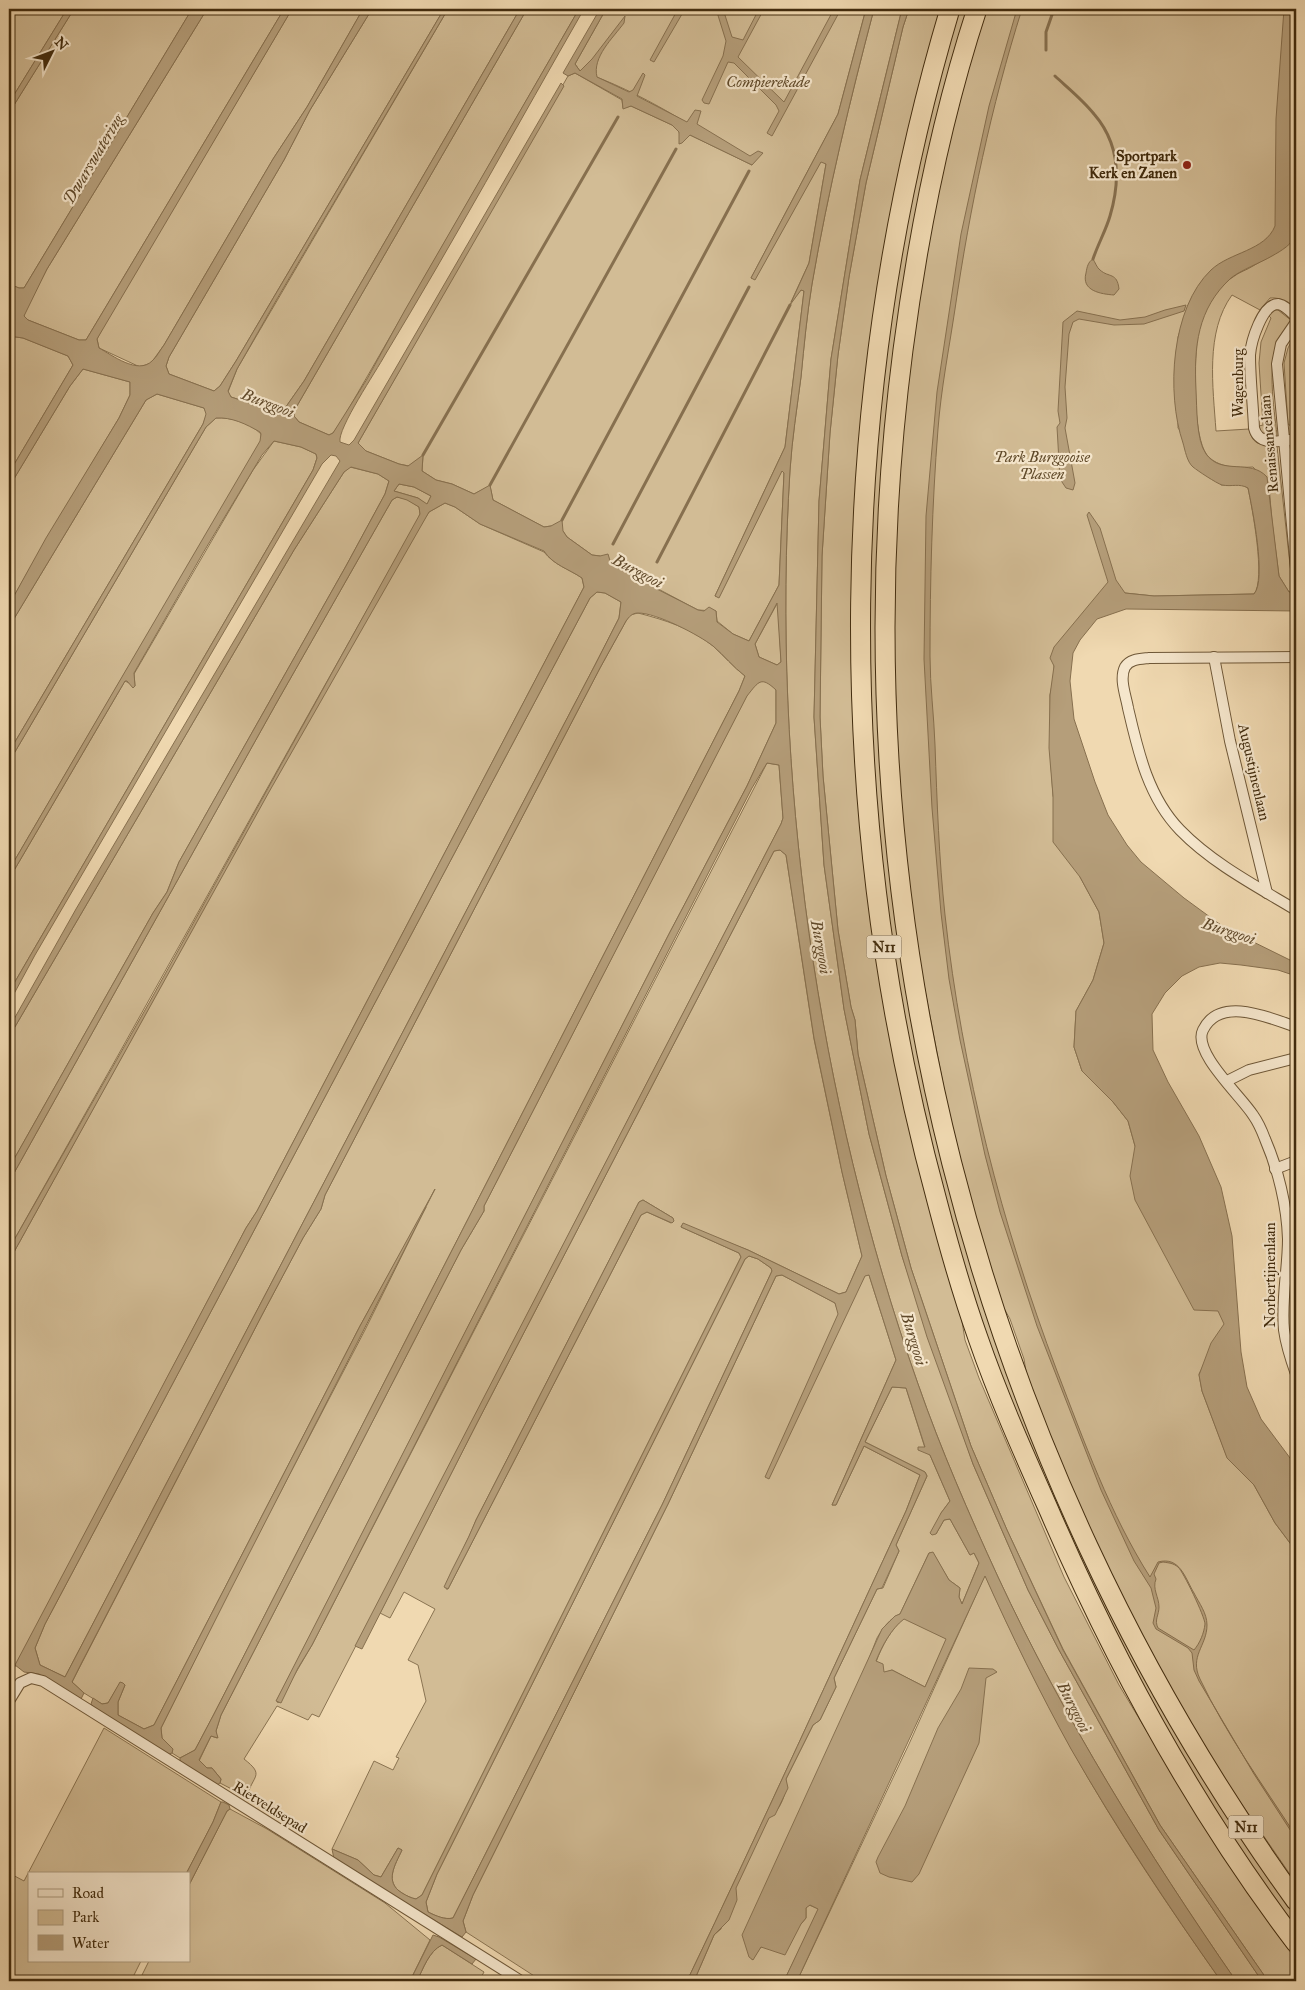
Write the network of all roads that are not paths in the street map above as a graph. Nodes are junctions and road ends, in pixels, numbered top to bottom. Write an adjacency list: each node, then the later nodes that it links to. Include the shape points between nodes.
1 (950, 9): 22 (highway, N11, via 912,158 887,284 864,499 860,646 864,754 876,890 894,1013 943,1222 977,1336 1007,1414 1103,1631 1149,1716 1242,1868)
2 (977, 9): 21 (highway, N11, via 936,164 912,287 895,416 886,546 884,646 888,751 901,893 918,1013 944,1136 980,1267 1023,1396 1075,1518 1168,1704 1270,1866)
3 (1296, 317): 6 (street, Wagenburg, via 1279,304 1272,305 1257,328 1250,353 1256,435 1260,440)
4 (1296, 322): 6 (street, Renaissancelaan, via 1281,344 1277,364)
5 (1296, 439): 6 (street, Wagenburg)
6 (1283, 441): 7 (street, Renaissancelaan)
7 (1296, 568)
8 (1214, 657): 9 (street); 10 (street, Augustijnenlaan, via 1230,741); 10 (street, via 1149,658 1131,661 1125,668 1122,682 1139,759 1156,797 1179,829 1209,856)
9 (1296, 657)
10 (1267, 893): 11 (street)
11 (1296, 910)
12 (1296, 1027): 14 (street, Norbertijnenlaan, via 1244,1012 1224,1011 1208,1023 1203,1030 1202,1047)
13 (1296, 1058): 14 (street, via 1249,1070)
14 (1227, 1081): 16 (street, Norbertijnenlaan, via 1253,1115 1266,1139)
15 (1296, 1161): 16 (street)
16 (1275, 1169): 18 (street, Norbertijnenlaan, via 1284,1202 1288,1237)
17 (1296, 1280): 18 (street)
18 (1286, 1284): 19 (street, Norbertijnenlaan, via 1284,1330)
19 (1296, 1374)
20 (9, 1701): 23 (street, Rietveldsepad, via 20,1683 31,1678 43,1681)
21 (1296, 1901)
22 (1296, 1942)
23 (521, 1981)

